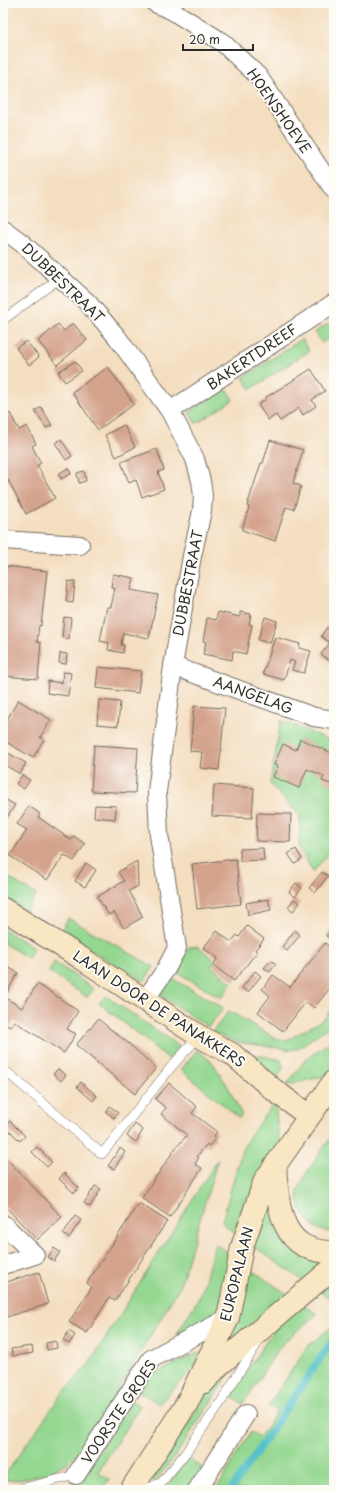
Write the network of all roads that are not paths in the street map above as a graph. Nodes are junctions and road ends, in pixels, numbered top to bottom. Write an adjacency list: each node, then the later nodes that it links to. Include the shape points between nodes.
1 (155, 3): 2 (street, HOENSHOEVE, via 222,42 258,76)
2 (334, 190)
3 (3, 228): 4 (street, DUBBESTRAAT)
4 (60, 278): 6 (lane); 7 (street, DUBBESTRAAT, via 88,303 117,337)
5 (334, 303): 7 (street, BAKERTDREEF)
6 (3, 320)
7 (170, 411): 10 (street, DUBBESTRAAT, via 195,459 203,496)
8 (3, 540): 9 (street)
9 (80, 545)
10 (173, 666): 11 (street, AANGELAG, via 314,717); 13 (street, DUBBESTRAAT, via 157,792 159,835 177,948)
11 (334, 720)
12 (3, 909): 13 (main road, LAAN DOOR DE PANAKKERS)
13 (145, 1000): 14 (main road, LAAN DOOR DE PANAKKERS)
14 (198, 1036): 15 (lane, via 102,1154); 17 (main road, LAAN DOOR DE PANAKKERS, via 232,1054)
15 (8, 1073)
16 (334, 1081): 17 (main road, EUROPALAAN)
17 (309, 1116): 18 (main road, EUROPALAAN)
18 (275, 1165): 20 (main road, via 280,1210 285,1227 292,1236 310,1249); 23 (main road, EUROPALAAN, via 265,1180 242,1247)
19 (3, 1224): 21 (street, via 35,1255)
20 (334, 1252)
21 (3, 1265)
22 (334, 1267): 24 (main road, EUROPALAAN)
23 (228, 1318): 25 (main road, EUROPALAAN); 27 (street, VOORSTE GROES, via 151,1359)
24 (273, 1319): 25 (main road, EUROPALAAN, via 218,1366); 30 (lane, EUROPALAAN, via 184,1455 161,1483)
25 (187, 1403): 29 (main road, EUROPALAAN)
26 (246, 1414): 31 (street)
27 (76, 1475): 28 (lane)
28 (16, 1490)
29 (131, 1490)
30 (144, 1490)
31 (197, 1490)

